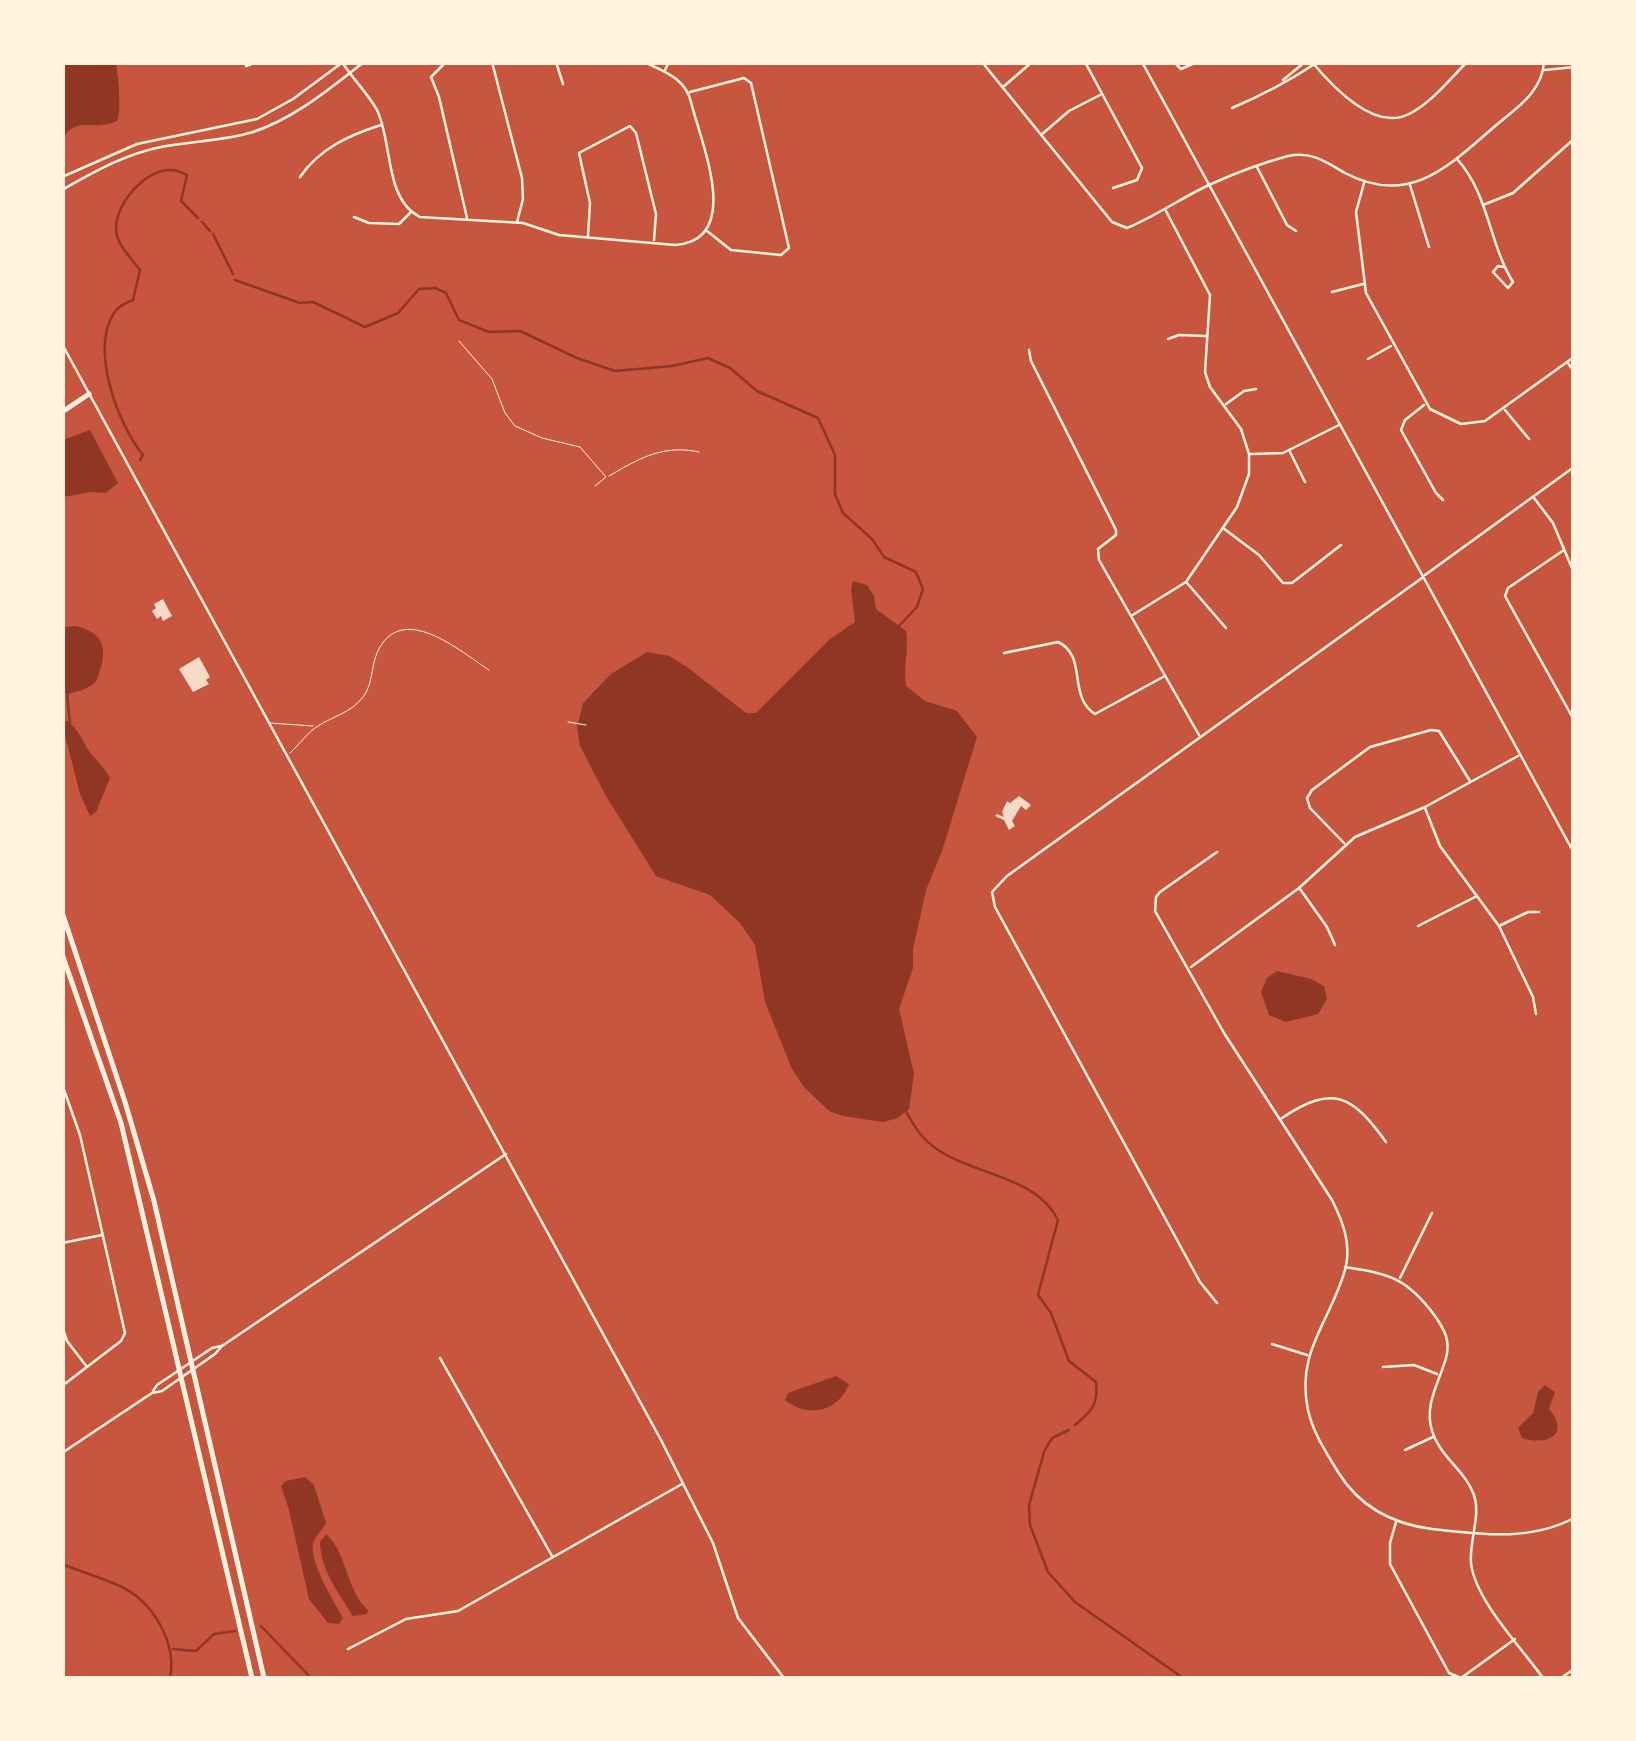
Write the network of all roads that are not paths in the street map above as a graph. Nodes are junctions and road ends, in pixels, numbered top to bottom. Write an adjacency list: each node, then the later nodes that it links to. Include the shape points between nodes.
1 (257, 62): 19 (street)
2 (364, 62): 23 (street)
3 (446, 62): 46 (street, via 431,78)
4 (492, 62): 47 (street, via 524,189)
5 (556, 62): 25 (street)
6 (644, 62): 22 (street)
7 (669, 62): 22 (street)
8 (982, 62): 26 (street)
9 (1032, 62): 26 (street)
10 (1085, 62): 28 (street)
11 (1142, 62): 39 (street)
12 (1174, 62): 13 (street, via 1181,70)
13 (1197, 62)
14 (1305, 62): 24 (street)
15 (1467, 62): 18 (street, via 1426,103 1393,118 1358,105)
16 (1544, 62): 21 (street)
17 (342, 63): 23 (street); 36 (street, via 257,119 136,144)
18 (1312, 64): 24 (street)
19 (246, 66)
20 (1574, 67): 21 (street)
21 (1544, 70): 33 (street, via 1527,99)
22 (665, 72): 27 (street)
23 (350, 73): 30 (street); 41 (street, via 279,122 140,152)
24 (1282, 81): 29 (street)
25 (563, 84)
26 (1003, 87): 31 (street)
27 (688, 92): 48 (street, via 715,200); 48 (street, via 750,82 790,248 781,255 736,251)
28 (1102, 94): 31 (street); 40 (street, via 1142,168 1137,180)
29 (1232, 108)
30 (382, 125): 35 (street, via 341,140); 44 (street, via 400,200)
31 (1041, 135): 43 (street, via 1116,226 1127,228)
32 (1574, 139): 42 (street, via 1513,193)
33 (1458, 159): 38 (street); 42 (street)
34 (1257, 168): 37 (street, via 1310,155); 39 (street); 49 (street)
35 (300, 177)
36 (62, 178)
37 (1365, 181): 38 (street); 54 (street, via 1356,212)
38 (1409, 184): 52 (street)
39 (1208, 185): 43 (street); 72 (street)
40 (1113, 188)
41 (62, 190)
42 (1483, 205): 53 (street)
43 (1165, 210): 56 (street, via 1210,295)
44 (411, 212): 45 (street, via 399,224); 46 (street)
45 (354, 217)
46 (468, 219): 47 (street)
47 (516, 223): 50 (street)
48 (706, 231): 51 (street, via 686,244)
49 (1296, 231)
50 (588, 237): 51 (street); 51 (street, via 590,204 578,153 630,126 656,214)
51 (654, 242)
52 (1429, 247)
53 (1504, 267): 53 (street, via 1513,282 1508,288 1493,272)
54 (1364, 283): 55 (street); 60 (street)
55 (1332, 292)
56 (1207, 336): 57 (street); 69 (street, via 1205,372)
57 (1168, 339)
58 (459, 342): 78 (lane, via 492,379 516,426 580,448)
59 (62, 344): 67 (street)
60 (1393, 345): 63 (street); 68 (street)
61 (1029, 350): 89 (street, via 1116,530 1097,554)
62 (1574, 357): 64 (street)
63 (1368, 359)
64 (1567, 362): 65 (street); 70 (street)
65 (1574, 372)
66 (1256, 389): 69 (street)
67 (90, 394): 71 (highway); 95 (street)
68 (1425, 404): 70 (street, via 1460,424 1485,421); 82 (street, via 1401,430)
69 (1225, 405): 76 (street)
70 (1504, 409): 73 (street)
71 (62, 412)
72 (1338, 425): 74 (street); 87 (street)
73 (1529, 439)
74 (1289, 451): 76 (street); 79 (street)
75 (698, 452): 78 (lane, via 644,454)
76 (1249, 454): 83 (street, via 1245,489)
77 (1574, 467): 81 (street)
78 (606, 477): 80 (lane)
79 (1305, 482)
80 (595, 486)
81 (1534, 498): 85 (street); 87 (street)
82 (1443, 500)
83 (1223, 528): 84 (street, via 1282,583 1292,583); 88 (street)
84 (1341, 545)
85 (1564, 550): 86 (street); 94 (street, via 1505,596)
86 (1574, 574)
87 (1423, 577): 97 (street); 98 (street)
88 (1186, 582): 89 (street); 90 (street)
89 (1131, 616): 93 (street)
90 (1226, 628)
91 (1004, 654): 93 (street, via 1065,645 1076,662 1083,703 1094,714)
92 (489, 670): 96 (lane, via 440,636 405,631 380,647 364,695)
93 (1164, 676): 97 (street)
94 (1574, 720)
95 (270, 722): 96 (lane); 99 (street)
96 (316, 726): 99 (lane)
97 (1200, 736): 124 (street, via 992,892)
98 (1519, 755): 100 (street); 104 (street)
99 (288, 756): 118 (street)
100 (1470, 782): 101 (street); 102 (street, via 1440,730 1370,747 1308,798)
101 (1425, 807): 102 (street); 106 (street, via 1440,846)
102 (1346, 844): 105 (street)
103 (1218, 852): 113 (street, via 1156,897 1155,911)
104 (1574, 853)
105 (1300, 888): 111 (street); 113 (street)
106 (1477, 896): 109 (street); 110 (street)
107 (62, 912): 147 (highway, via 154,1201)
108 (1539, 912): 110 (street)
109 (1418, 926)
110 (1499, 926): 114 (street)
111 (1336, 944)
112 (62, 954): 146 (highway, via 121,1123)
113 (1190, 968): 116 (street)
114 (1536, 1014)
115 (62, 1084): 120 (street)
116 (1280, 1119): 117 (street, via 1311,1100 1338,1098 1363,1113); 122 (street, via 1340,1218)
117 (1386, 1142)
118 (506, 1154): 127 (street); 138 (street)
119 (1432, 1213): 123 (street)
120 (103, 1234): 121 (street); 130 (street, via 126,1333)
121 (62, 1243)
122 (1345, 1267): 123 (street); 128 (street)
123 (1400, 1280): 132 (street, via 1416,1290 1444,1328 1448,1348)
124 (1217, 1303)
125 (62, 1326): 130 (street)
126 (1272, 1344): 128 (street)
127 (222, 1346): 134 (street); 134 (street)
128 (1308, 1355): 140 (street, via 1305,1389 1315,1433 1353,1493)
129 (440, 1358): 142 (street)
130 (88, 1367): 133 (street)
131 (1383, 1367): 132 (street, via 1414,1365)
132 (1438, 1374): 135 (street, via 1430,1410)
133 (62, 1386)
134 (152, 1393): 137 (street)
135 (1435, 1437): 136 (street); 141 (street, via 1472,1491)
136 (1405, 1450)
137 (62, 1453)
138 (684, 1484): 142 (street); 148 (street, via 738,1618)
139 (1574, 1518): 141 (street, via 1524,1534)
140 (1397, 1521): 141 (street); 143 (street, via 1390,1564 1449,1673 1461,1678)
141 (1473, 1533): 143 (street, via 1470,1558 1478,1587)
142 (553, 1558): 144 (street, via 458,1611 406,1619)
143 (1515, 1639): 149 (street)
144 (348, 1649)
145 (1574, 1670): 150 (street)
146 (252, 1678)
147 (264, 1678)
148 (784, 1678)
149 (1543, 1678)
150 (1560, 1678)

